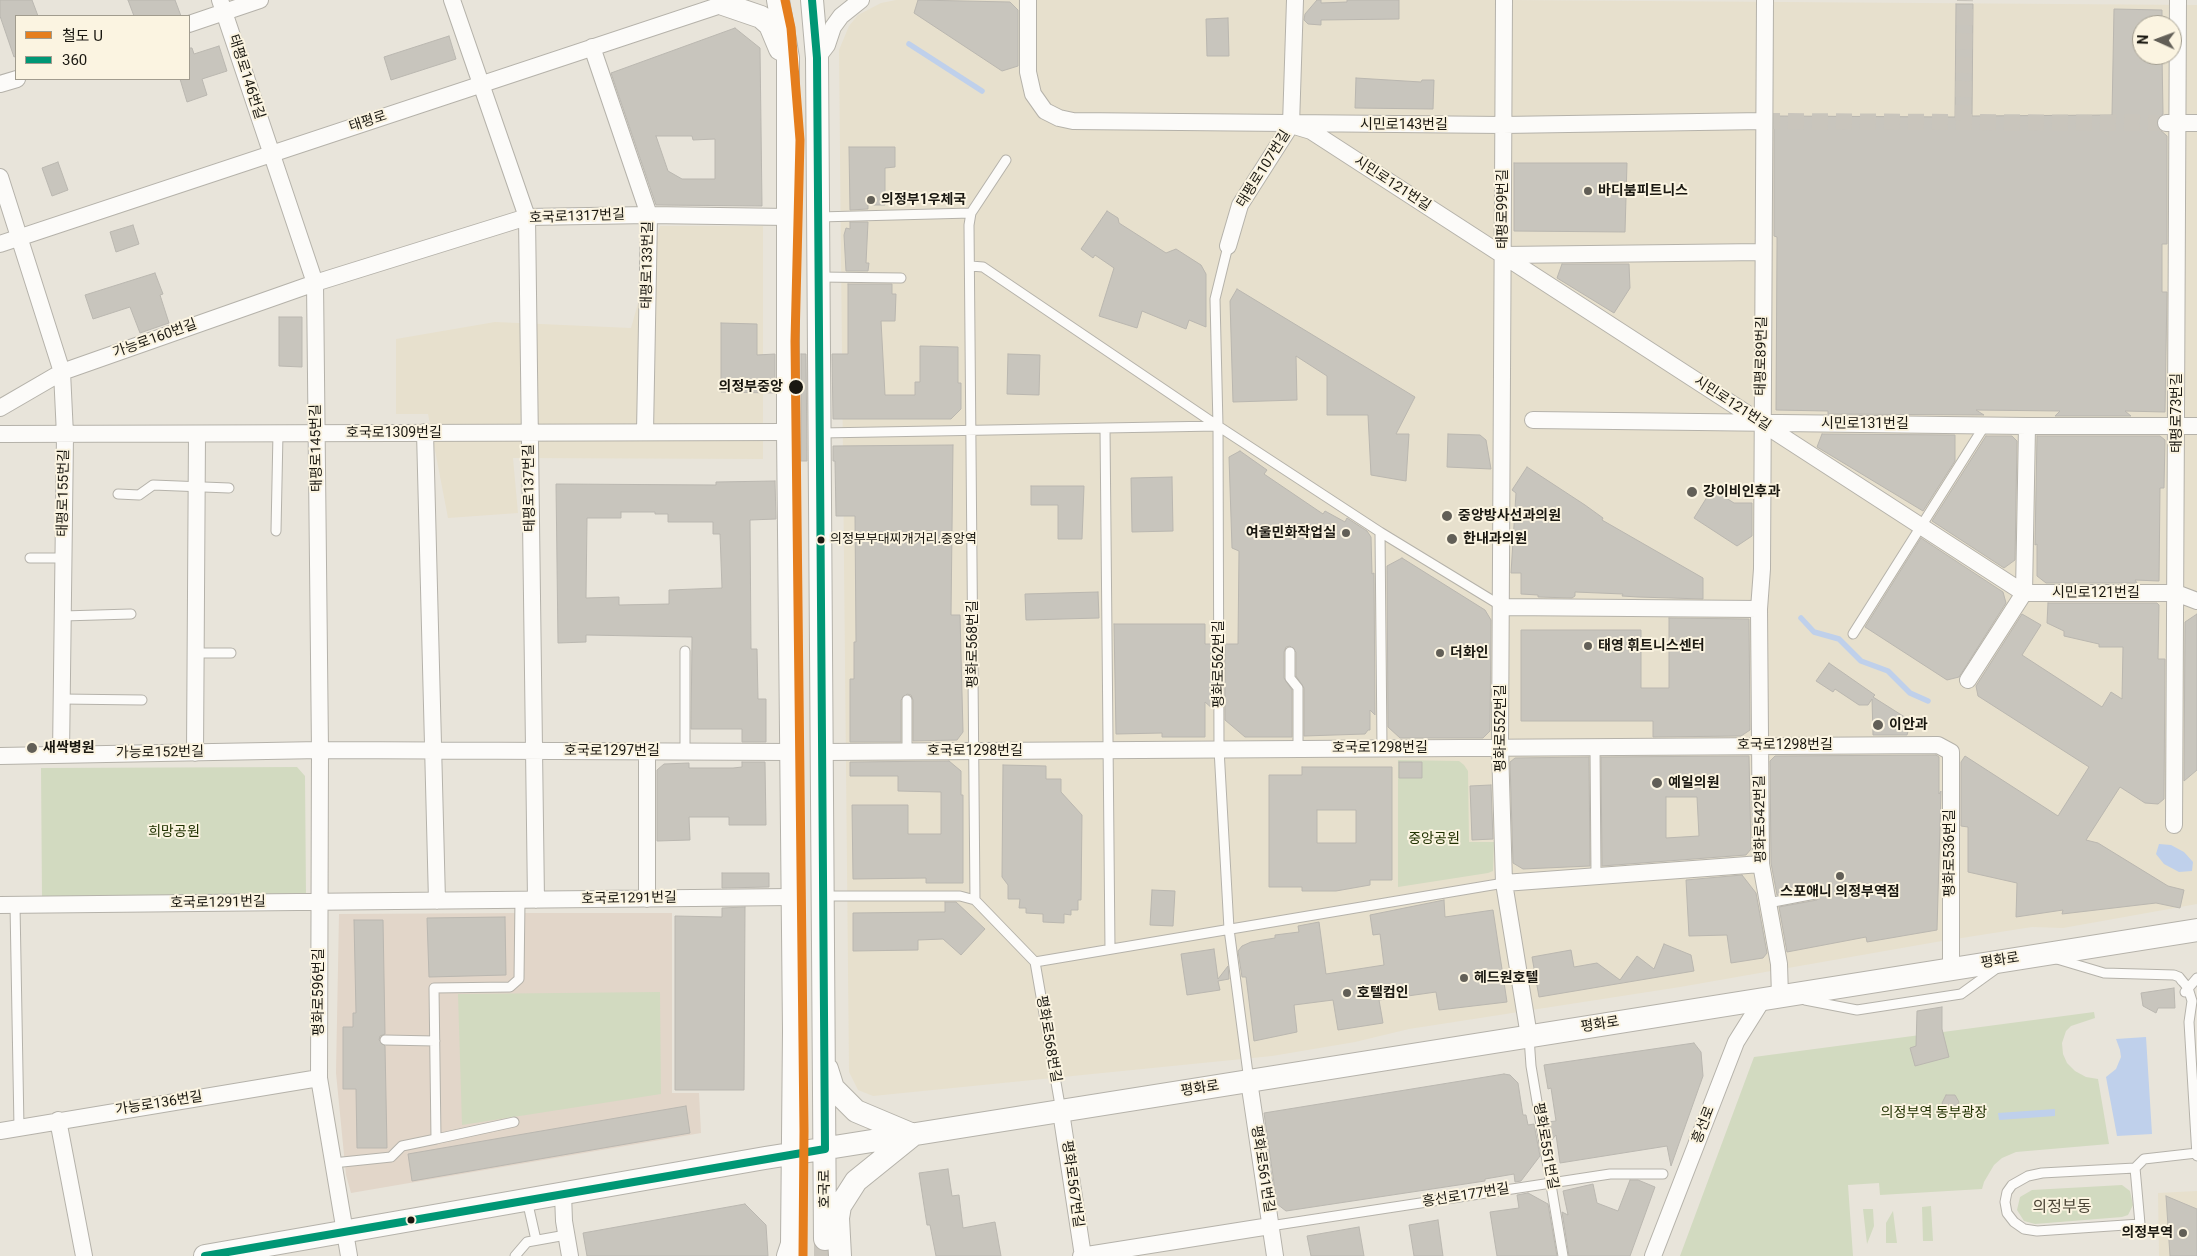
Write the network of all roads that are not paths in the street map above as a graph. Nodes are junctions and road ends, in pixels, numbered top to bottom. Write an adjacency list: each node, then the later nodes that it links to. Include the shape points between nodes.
1 (260, 0): 12 (street)
2 (452, 0): 19 (street, 태평로137번길)
3 (778, 0): 15 (street)
4 (812, 0): 16 (street, 호국로)
5 (861, 0): 16 (street, via 841,16)
6 (1028, 0): 23 (street, 시민로143번길, via 1028,72 1033,94 1045,111 1059,118)
7 (1295, 0): 23 (street, 태평로107번길)
8 (1504, 0): 24 (street, 태평로99번길)
9 (1766, 0): 20 (street, 태평로89번길)
10 (2178, 0): 21 (street, 태평로73번길)
11 (728, 1): 14 (street, 태평로); 15 (street, via 770,25 778,45)
12 (222, 6): 13 (street); 25 (street, 태평로146번길)
13 (190, 23)
14 (592, 47): 19 (street, 태평로); 29 (street, 태평로133번길)
15 (788, 58): 30 (street)
16 (818, 58): 32 (street, 호국로)
17 (15, 79): 18 (street)
18 (0, 84)
19 (480, 84): 25 (street, 태평로); 31 (street, 태평로137번길)
20 (1764, 121): 24 (street, 시민로143번길); 36 (street, 태평로89번길)
21 (2172, 123): 22 (street); 50 (street, 태평로73번길)
22 (2197, 123)
23 (1291, 125): 24 (street, 시민로143번길); 35 (street, 태평로107번길, via 1240,205); 37 (street, 시민로121번길, via 1311,132)
24 (1503, 125): 37 (street, 태평로99번길)
25 (271, 154): 33 (street, 태평로); 41 (street, 태평로145번길)
26 (1006, 160): 28 (lane)
27 (0, 178): 33 (street, 태평로155번길)
28 (971, 214): 32 (lane); 38 (lane, 평화로568번길)
29 (649, 215): 30 (street, 호국로1317번길); 31 (street, 호국로1317번길); 56 (street, 태평로133번길)
30 (788, 216): 57 (street)
31 (527, 217): 41 (street, 호국로1317번길); 55 (street, 태평로137번길)
32 (818, 217): 39 (street, 호국로)
33 (20, 237): 34 (street, 태평로); 42 (street, 태평로155번길)
34 (0, 244)
35 (1228, 246): 48 (lane, 평화로562번길, via 1215,299)
36 (1763, 252): 37 (street); 46 (street, 태평로89번길)
37 (1503, 255): 44 (street, 태평로99번길); 46 (street, 시민로121번길)
38 (971, 266): 48 (lane, via 983,266); 53 (lane, 평화로568번길)
39 (819, 277): 40 (lane); 58 (street, 호국로)
40 (901, 278)
41 (315, 283): 42 (street, 가능로160번길); 59 (street, 태평로145번길)
42 (62, 372): 43 (street, 가능로160번길); 63 (street, 태평로155번길)
43 (0, 408)
44 (1502, 418): 76 (street, 평화로552번길)
45 (1533, 420): 46 (street, 시민로131번길)
46 (1762, 424): 47 (street, 시민로131번길); 67 (street, 시민로121번길); 70 (street, 태평로89번길)
47 (1985, 425): 49 (street, 시민로131번길); 67 (lane)
48 (1218, 426): 52 (lane); 69 (lane); 94 (lane, 평화로562번길)
49 (2027, 426): 50 (street, 시민로131번길); 73 (street)
50 (2177, 426): 51 (street, 시민로131번길); 74 (street, 태평로73번길)
51 (2197, 426)
52 (1106, 428): 53 (lane); 97 (lane)
53 (972, 430): 58 (lane); 100 (lane, 평화로568번길)
54 (425, 432): 55 (street, 호국로1309번길); 59 (street, 호국로1309번길); 98 (street)
55 (530, 432): 56 (street, 호국로1309번길); 99 (street, 태평로137번길)
56 (645, 432): 57 (street, 호국로1309번길)
57 (788, 432): 104 (street)
58 (820, 432): 105 (street, 호국로)
59 (317, 433): 62 (street, 호국로1309번길); 96 (street, 태평로145번길)
60 (0, 434): 63 (street, 호국로1309번길)
61 (197, 434): 62 (street, 호국로1309번길); 63 (street, 호국로1309번길); 64 (street)
62 (278, 434): 68 (lane)
63 (65, 435): 72 (street, 태평로155번길)
64 (197, 488): 65 (lane); 66 (lane, via 153,485 140,495); 81 (street)
65 (229, 488)
66 (118, 494)
67 (1921, 526): 73 (street, 시민로121번길); 80 (lane)
68 (276, 531)
69 (1380, 532): 76 (lane); 93 (lane)
70 (1760, 550): 77 (street, 평화로542번길)
71 (30, 558): 72 (lane)
72 (63, 558): 79 (street, 태평로155번길)
73 (2024, 592): 74 (street, 시민로121번길); 85 (street)
74 (2176, 593): 75 (street, 시민로121번길); 109 (street, 태평로73번길)
75 (2197, 601)
76 (1503, 607): 77 (street); 92 (street, 평화로552번길)
77 (1759, 608): 89 (street, 평화로542번길)
78 (130, 614): 79 (lane)
79 (63, 616): 86 (street, 태평로155번길)
80 (1853, 634)
81 (196, 652): 84 (lane); 101 (street)
82 (685, 652): 103 (lane)
83 (1290, 652): 95 (lane, via 1290,678 1298,688)
84 (230, 653)
85 (1968, 680)
86 (62, 699): 87 (lane); 107 (street, 태평로155번길)
87 (142, 700)
88 (907, 700): 106 (lane)
89 (1760, 745): 90 (street, 호국로1298번길); 91 (street, 호국로1298번길); 110 (street, 평화로542번길)
90 (1938, 745): 129 (street, 평화로536번길, via 1951,752)
91 (1595, 746): 92 (street, 호국로1298번길); 111 (lane)
92 (1500, 747): 93 (street, 호국로1298번길); 112 (street, 평화로552번길)
93 (1382, 748): 95 (street, 호국로1298번길)
94 (1219, 749): 95 (street, 호국로1298번길); 97 (street, 호국로1298번길); 123 (lane, 평화로562번길)
95 (1298, 749)
96 (320, 750): 98 (street, 호국로1297번길); 101 (street, 가능로152번길); 120 (street, 평화로596번길)
97 (1108, 750): 100 (street, 호국로1298번길); 125 (lane)
98 (433, 751): 99 (street, 호국로1297번길); 119 (street)
99 (534, 751): 102 (street, 호국로1297번길); 117 (street, 태평로137번길)
100 (974, 751): 106 (street, 호국로1298번길); 118 (lane, 평화로568번길)
101 (195, 752): 107 (street, 가능로152번길)
102 (646, 752): 103 (street, 호국로1297번길); 116 (street)
103 (684, 752): 104 (street, 호국로1297번길)
104 (792, 752): 115 (street)
105 (822, 752): 106 (street, 호국로1298번길); 114 (street, 호국로)
106 (907, 752)
107 (62, 755): 108 (street, 가능로152번길)
108 (0, 756)
109 (2174, 825)
110 (1761, 864): 111 (street); 121 (street, 평화로542번길)
111 (1596, 875): 112 (street)
112 (1504, 883): 123 (lane); 134 (street, 평화로552번길)
113 (1815, 894): 121 (lane)
114 (823, 896): 118 (lane, via 960,896); 137 (street, 호국로)
115 (792, 897): 116 (street, 호국로1291번길); 149 (street)
116 (647, 899): 117 (street, 호국로1291번길)
117 (528, 900): 119 (street, 호국로1291번길); 136 (lane, via 519,980 510,987 434,988)
118 (975, 900): 128 (lane)
119 (437, 901): 120 (street, 호국로1291번길)
120 (320, 902): 122 (street, 호국로1291번길); 138 (street, 평화로596번길)
121 (1768, 903): 132 (street, 평화로542번길, via 1779,964)
122 (8, 905): 143 (lane)
123 (1229, 928): 125 (lane); 139 (lane, 평화로562번길)
124 (2194, 929): 126 (street, 평화로)
125 (1110, 949): 128 (lane)
126 (2040, 954): 127 (street, 평화로); 131 (lane, via 2104,972 2174,974)
127 (2009, 960): 129 (street, 평화로); 132 (lane, via 1961,994 1858,1010)
128 (1034, 962): 140 (lane, 평화로568번길)
129 (1951, 969): 132 (street, 평화로)
130 (2197, 980): 131 (lane); 133 (lane)
131 (2188, 988): 133 (lane)
132 (1777, 997): 134 (street, 평화로); 173 (street, 흥선로, via 1736,1042)
133 (2192, 1001): 148 (lane, via 2189,1022)
134 (1529, 1036): 139 (street, 평화로); 154 (lane, 평화로551번길)
135 (385, 1040): 136 (lane)
136 (435, 1041): 146 (lane)
137 (824, 1053): 145 (street, via 833,1088 844,1101 863,1116); 147 (street, 호국로)
138 (319, 1078): 141 (street, 가능로136번길); 151 (street, 평화로596번길)
139 (1249, 1081): 140 (street, 평화로); 158 (street, 평화로561번길)
140 (1061, 1112): 145 (street, 평화로); 170 (street, 평화로567번길)
141 (58, 1120): 143 (street, 가능로136번길); 164 (street)
142 (514, 1122): 146 (lane)
143 (19, 1128): 144 (street, 가능로136번길)
144 (0, 1131)
145 (913, 1136): 147 (street, 평화로); 157 (street, via 856,1181 840,1206)
146 (436, 1139): 151 (lane, via 402,1146 391,1157)
147 (824, 1149): 149 (street, 평화로); 162 (street, 호국로)
148 (2196, 1153): 150 (lane); 152 (lane, via 2144,1159)
149 (793, 1154): 155 (street, 평화로); 163 (street)
150 (2197, 1156)
151 (333, 1163): 159 (street, 평화로596번길)
152 (2135, 1168): 152 (lane, via 2028,1176 2012,1185 2007,1192 2007,1213 2014,1222 2037,1231 2140,1224)
153 (1663, 1174): 154 (lane, 흥선로177번길, via 1610,1174)
154 (1551, 1183): 158 (lane, 흥선로177번길); 172 (lane, 평화로551번길)
155 (563, 1194): 156 (street, 평화로); 160 (street)
156 (527, 1200): 159 (street, 평화로); 161 (lane)
157 (838, 1218): 162 (street); 169 (street)
158 (1270, 1226): 170 (street); 171 (street, 평화로561번길)
159 (345, 1232): 165 (street, 평화로); 166 (street, 평화로596번길)
160 (566, 1235): 161 (lane); 168 (street)
161 (536, 1240): 167 (lane, via 527,1242)
162 (830, 1248)
163 (790, 1250)
164 (84, 1256)
165 (205, 1256)
166 (349, 1256)
167 (515, 1256)
168 (570, 1256)
169 (840, 1256)
170 (1082, 1256)
171 (1275, 1256)
172 (1563, 1256)
173 (1653, 1256)

